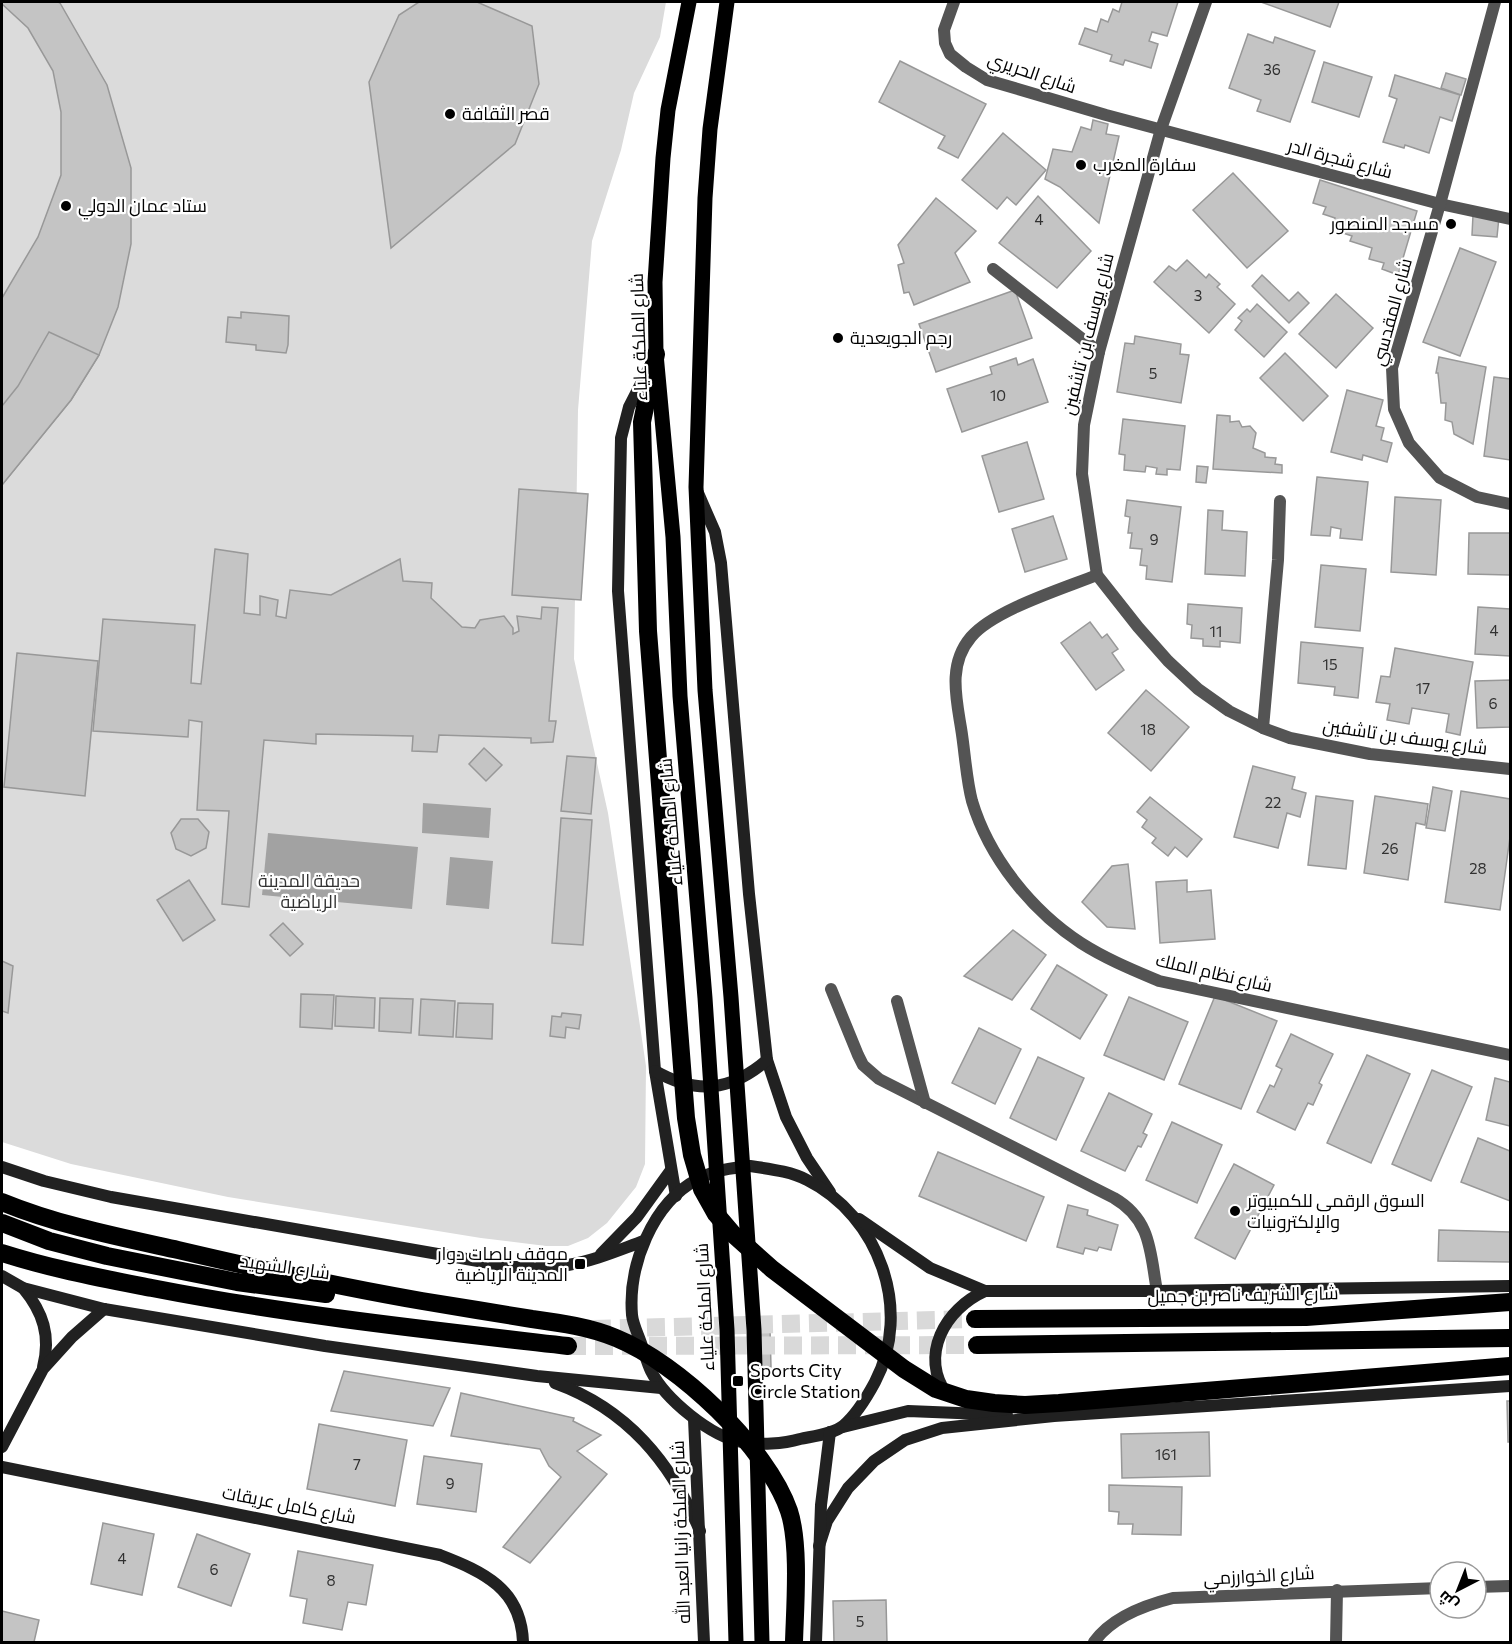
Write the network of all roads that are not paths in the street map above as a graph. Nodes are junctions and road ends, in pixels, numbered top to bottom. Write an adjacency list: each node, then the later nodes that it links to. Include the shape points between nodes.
1 (689, 2): 11 (main road, شارع الملكة علياء, via 663,158 655,282)
2 (727, 2): 12 (main road, via 705,198)
3 (954, 2): 6 (street, شارع الحريري, via 944,30 945,43 950,54 987,80)
4 (1206, 2): 6 (street, شارع يوسف بن تاشفين)
5 (1496, 2): 7 (street, شارع المقدسي)
6 (1161, 129): 7 (street, شارع شجرة الدر); 10 (street, شارع يوسف بن تاشفين)
7 (1440, 204): 8 (street, شارع شجرة الدر); 14 (street, شارع المقدسي, via 1392,368 1394,409 1409,443 1440,478 1477,497)
8 (1510, 219)
9 (993, 269): 10 (street)
10 (1099, 352): 15 (street, شارع يوسف بن تاشفين, via 1084,425 1082,474)
11 (656, 354): 22 (main road, via 629,407 621,438 618,591); 44 (highway, via 642,422 648,631 686,1118 702,1189 716,1214 752,1252 904,1369 936,1389 966,1399 1025,1405 1059,1403); 64 (main road, شارع الملكة علياء, via 673,537 680,696 727,1330)
12 (696, 487): 21 (main road, via 716,532 721,563); 65 (main road, via 705,690 754,1330)
13 (1280, 501): 16 (street)
14 (1510, 504)
15 (1097, 575): 16 (street, شارع يوسف بن تاشفين, via 1137,627 1198,689 1228,711); 20 (street, شارع نظام الملك, via 988,621 969,638 958,660 954,685 972,800 990,842 1015,881 1045,915 1081,943 1159,981)
16 (1263, 728): 17 (street, شارع يوسف بن تاشفين, via 1340,749)
17 (1510, 769)
18 (831, 989): 23 (street, via 863,1065 879,1079)
19 (897, 1001): 23 (street)
20 (1510, 1055)
21 (767, 1060): 22 (main road, via 739,1080 704,1087 670,1080); 27 (main road, via 786,1117)
22 (655, 1071): 25 (main road)
23 (925, 1103): 38 (street, via 1131,1209 1147,1234)
24 (2, 1167): 33 (main road, via 111,1197 512,1267 569,1265)
25 (671, 1170): 26 (main road); 33 (main road, via 637,1217)
26 (676, 1196): 27 (main road, via 696,1180 722,1169 750,1166 807,1180); 31 (main road)
27 (832, 1196): 29 (main road)
28 (2, 1202): 66 (highway, via 113,1236 307,1279 574,1326 635,1346 678,1375 723,1416 778,1488 789,1512 794,1539)
29 (848, 1212): 37 (main road, via 930,1268); 52 (main road, via 869,1237 883,1266 891,1298 891,1334 882,1368 866,1400)
30 (2, 1223): 32 (highway, شارع الشهيد, via 49,1241 107,1256 568,1338 237,1305 51,1268)
31 (644, 1241): 33 (main road); 48 (main road, via 633,1278 632,1317 650,1370)
32 (2, 1253)
33 (596, 1258)
34 (2, 1276): 36 (main road)
35 (1510, 1286): 38 (main road)
36 (22, 1288): 40 (main road); 45 (main road, via 34,1302 45,1328 47,1352)
37 (985, 1291): 38 (main road); 49 (main road, via 954,1312 937,1346 940,1382 951,1401)
38 (1157, 1292)
39 (1510, 1302): 41 (highway, شارع الشريف ناصر بن جميل, via 1306,1317)
40 (104, 1309): 45 (main road); 46 (main road)
41 (975, 1319)
42 (1510, 1338): 43 (highway)
43 (976, 1345)
44 (1510, 1366)
45 (43, 1369): 54 (main road)
46 (537, 1376): 48 (main road); 56 (main road, via 598,1403 625,1423 670,1472)
47 (1510, 1386): 50 (main road)
48 (662, 1388): 51 (main road)
49 (967, 1414): 50 (main road); 52 (main road, via 908,1411)
50 (1054, 1416): 57 (main road, via 942,1428 905,1440 874,1461 848,1488 827,1521)
51 (694, 1419): 53 (main road, via 741,1442 786,1443); 56 (main road, شارع الملكة رانيا العبد الله)
52 (843, 1426): 53 (main road)
53 (830, 1432): 57 (main road)
54 (2, 1447)
55 (2, 1467): 62 (main road, شارع كامل عريقات, via 440,1555 474,1568 500,1586 516,1608)
56 (700, 1531): 63 (main road, شارع الملكة رانيا العبد الله)
57 (819, 1546): 67 (main road)
58 (1510, 1586): 59 (street)
59 (1488, 1587)
60 (1428, 1588): 61 (street, شارع الخوارزمي)
61 (1337, 1590): 68 (street, شارع الخوارزمي, via 1173,1598 1124,1617); 69 (street)
62 (523, 1642)
63 (704, 1642)
64 (736, 1642)
65 (762, 1642)
66 (794, 1642)
67 (816, 1642)
68 (1094, 1642)
69 (1336, 1642)

